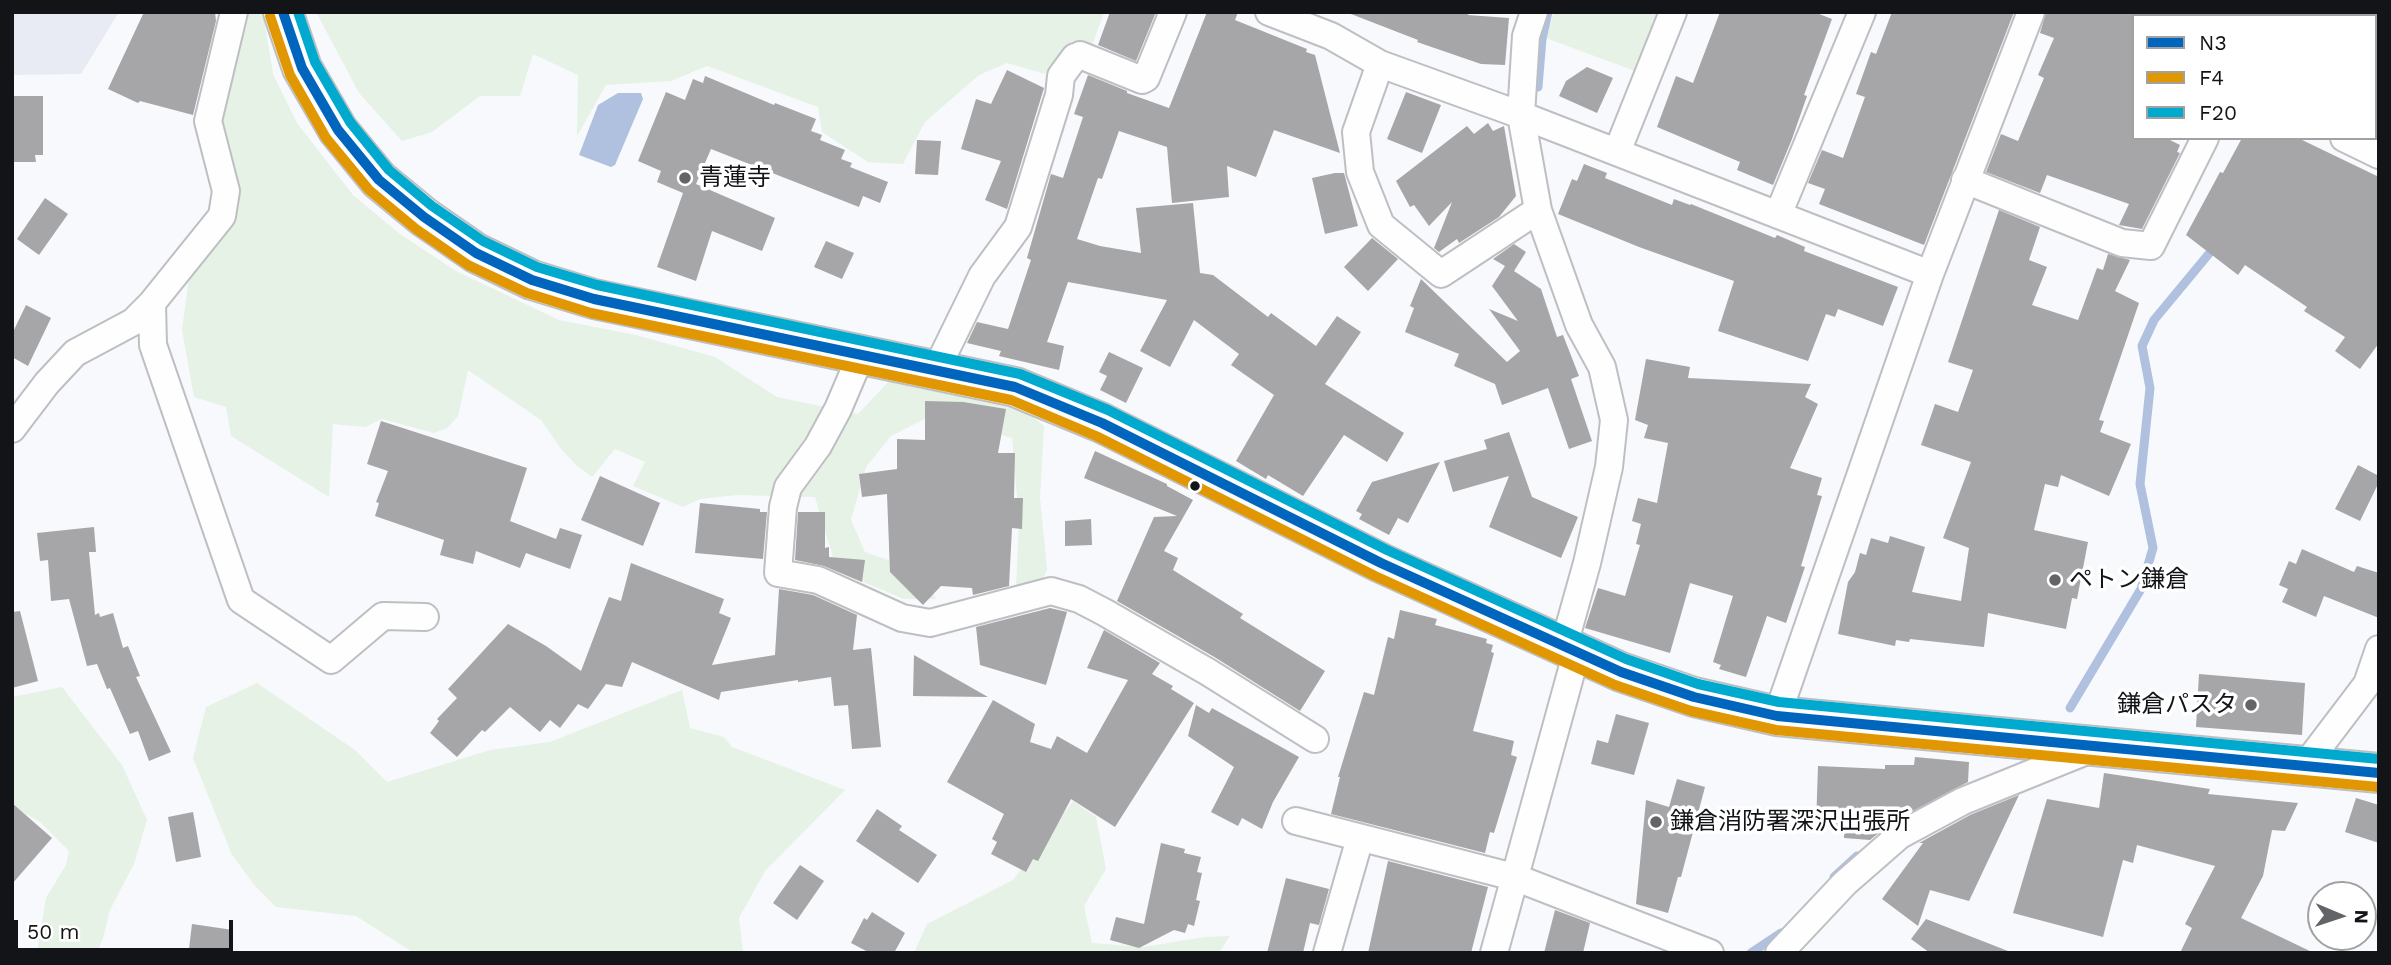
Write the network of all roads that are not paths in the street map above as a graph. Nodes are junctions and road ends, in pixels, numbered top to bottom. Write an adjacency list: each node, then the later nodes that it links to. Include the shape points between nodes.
1 (234, 12): 20 (street, via 208,121 226,191 222,216)
2 (284, 12): 21 (main road, via 302,68 338,130 379,180 476,253 532,280 594,299)
3 (1172, 12): 22 (street, via 1146,78 1077,56 1061,76 1018,227 982,276)
4 (1269, 12): 9 (street)
5 (1534, 12): 11 (street, via 1526,36)
6 (1673, 12): 14 (street)
7 (1862, 12): 18 (street)
8 (2031, 12): 16 (street)
9 (1334, 24): 10 (street)
10 (1380, 64): 11 (street); 17 (street, via 1356,132 1360,172 1381,225 1441,274)
11 (1521, 116): 14 (street); 17 (street)
12 (2203, 140): 16 (street, via 2151,246 2122,243)
13 (2348, 140): 15 (street)
14 (1617, 152): 18 (street)
15 (2379, 155)
16 (1965, 180): 19 (street)
17 (1538, 210): 25 (street, via 1579,325 1602,367 1614,420 1609,467)
18 (1779, 215): 19 (street)
19 (1930, 274): 27 (street)
20 (152, 303): 23 (street, via 132,322 75,353); 24 (street, via 153,345 241,600 331,660 383,616)
21 (861, 355): 22 (main road); 28 (street, via 825,434 788,487 778,573 818,580 902,618 930,623 1051,591 1079,599)
22 (936, 370): 25 (main road, via 1015,387 1058,404 1381,564)
23 (12, 429)
24 (425, 617)
25 (1570, 648): 27 (main road, via 1621,672 1694,697); 34 (street)
26 (2379, 649): 30 (street, via 2367,684)
27 (1777, 716): 29 (main road)
28 (1315, 739)
29 (2099, 746): 30 (main road); 38 (street, via 1963,801 1900,835 1845,883)
30 (2305, 766): 31 (main road)
31 (2379, 773)
32 (1296, 821): 33 (street)
33 (1360, 838): 34 (street); 35 (street)
34 (1514, 877): 36 (street); 37 (street)
35 (1328, 953)
36 (1494, 953)
37 (1710, 953)
38 (1779, 953)

